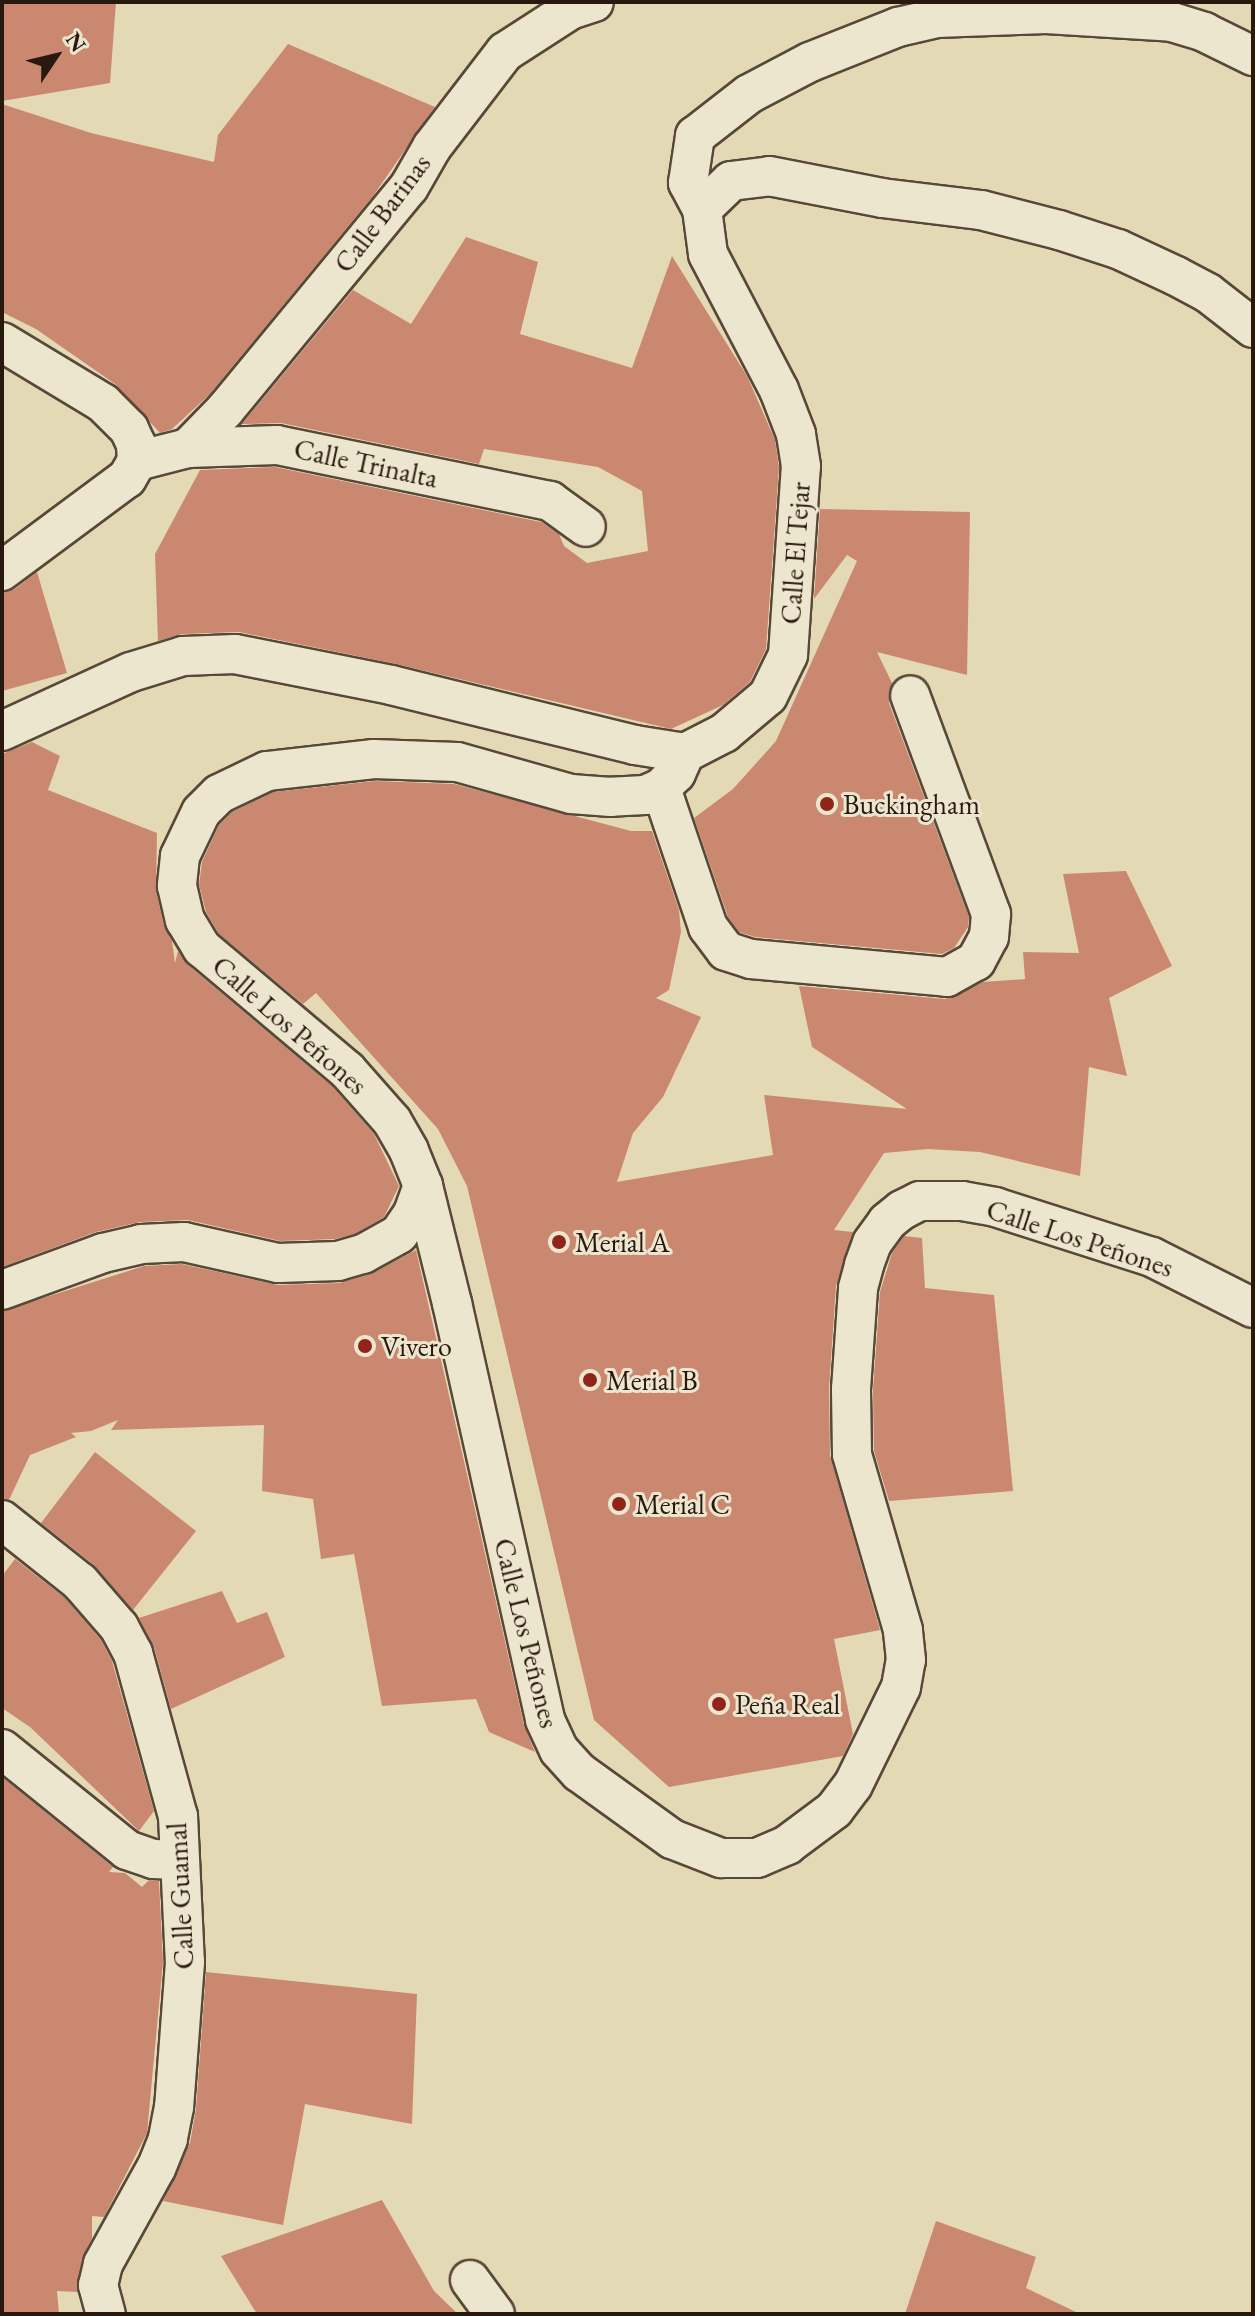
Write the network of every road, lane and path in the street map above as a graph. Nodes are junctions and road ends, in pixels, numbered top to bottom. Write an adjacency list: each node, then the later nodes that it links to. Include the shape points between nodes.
1 (594, 2): 6 (street, Calle Barinas, via 570,10 505,52 432,147 409,187)
2 (1253, 56): 3 (street, Calle El Tejar, via 1172,22 1046,14 936,18 898,27 810,62 749,94 695,136 688,183)
3 (702, 209): 4 (street, via 731,181 769,176 981,210 1118,249 1208,293); 12 (street, Calle El Tejar, via 708,254 779,390 796,434 800,508 788,655 779,675 768,696 724,733)
4 (1253, 328)
5 (2, 342): 7 (street, via 103,403 129,429)
6 (188, 448): 7 (street, Calle Trinalta); 8 (street, Calle Trinalta, via 277,445 550,501)
7 (137, 461): 9 (street, via 127,478)
8 (586, 527)
9 (2, 571)
10 (910, 695): 13 (street, via 991,914 989,937 976,961 947,977 751,959 726,951 708,927)
11 (2, 731): 12 (street, via 131,672 183,656 235,654)
12 (685, 753): 13 (street)
13 (661, 788): 14 (street, Calle Los Peñones, via 623,797 571,794 457,762 362,760 267,771 242,780 219,794 189,831 177,886 185,920 202,948 347,1070 392,1121)
14 (423, 1186): 15 (street, via 399,1234 338,1261 278,1263 184,1242 141,1244); 16 (street, Calle Los Peñones, via 545,1720 559,1750 600,1789 672,1839 721,1858 757,1858 787,1845 834,1810 865,1763 901,1687 906,1660 903,1630 852,1454 858,1288 872,1243 887,1222 920,1201 995,1207 1152,1257)
15 (2, 1290)
16 (1253, 1308)
17 (2, 1520): 19 (street, Calle Guamal, via 80,1582 119,1627 133,1653 178,1816)
18 (2, 1749): 19 (street, via 127,1850)
19 (179, 1860): 21 (street, Calle Guamal, via 185,1962 174,2107 156,2168 103,2264 98,2285)
20 (470, 2280): 22 (street)
21 (106, 2314)
22 (495, 2314)

